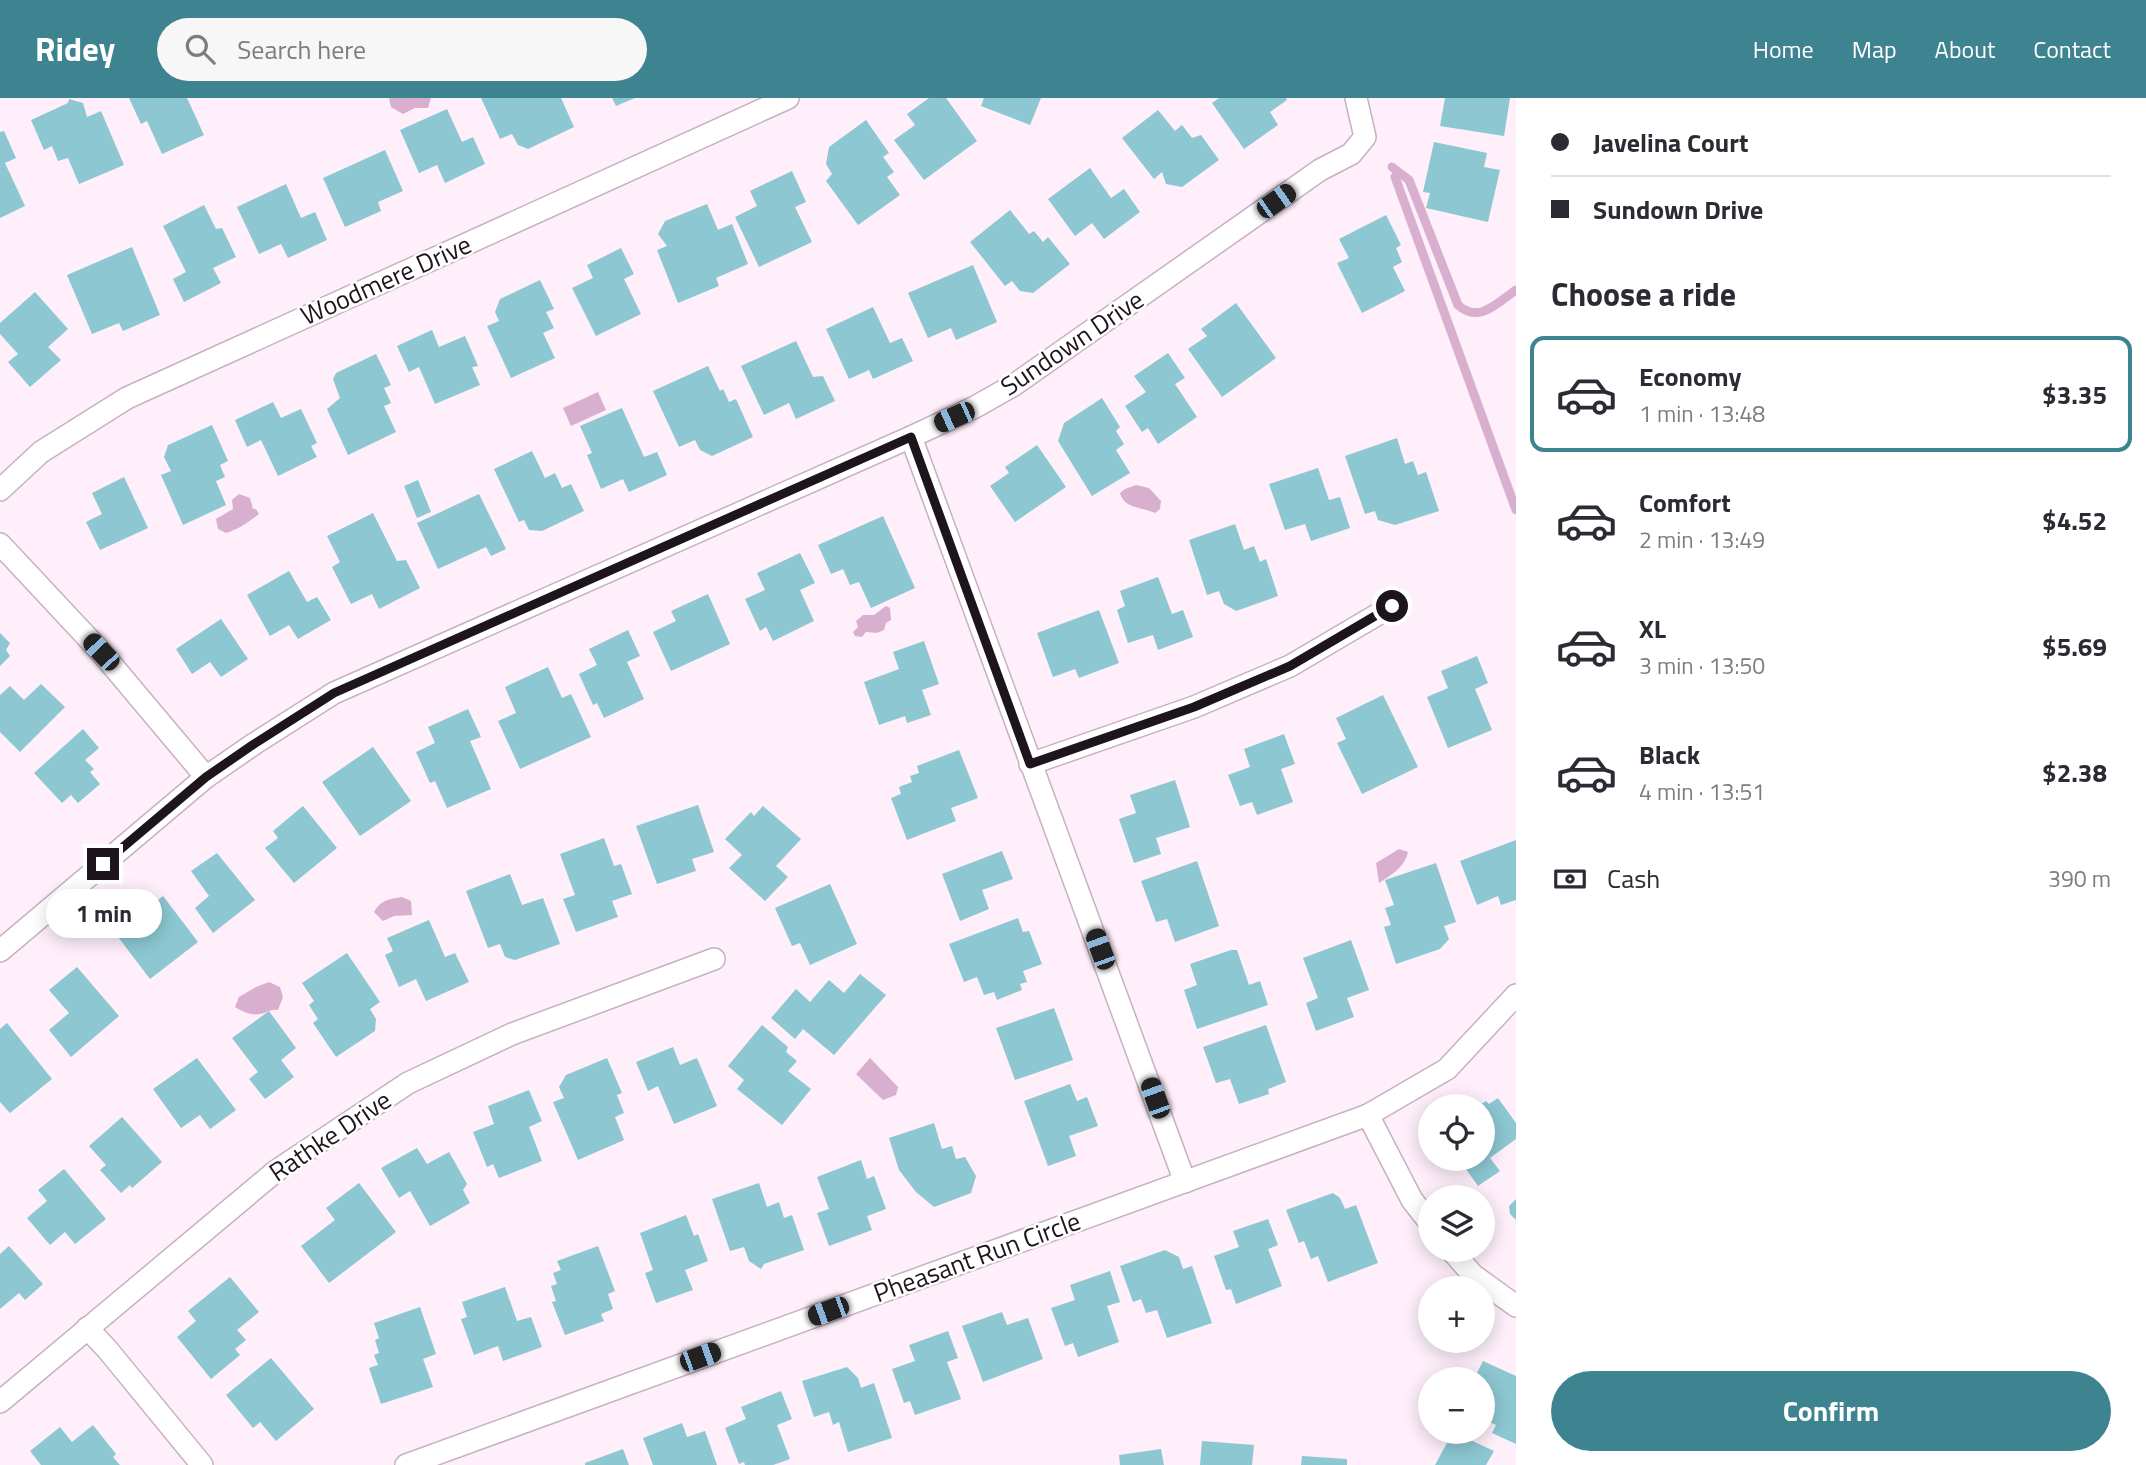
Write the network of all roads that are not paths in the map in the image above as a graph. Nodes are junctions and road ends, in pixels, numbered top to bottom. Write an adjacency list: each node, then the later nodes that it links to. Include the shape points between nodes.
1 (788, 98): 4 (street, Woodmere Drive, via 127,398 41,452)
2 (1356, 98): 3 (street, Sundown Drive, via 1365,137 1351,153 1320,170 1014,385)
3 (911, 437): 7 (street); 8 (street, Sundown Drive, via 334,693)
4 (0, 490)
5 (0, 544): 8 (street, via 101,652)
6 (1392, 606): 7 (street, via 1290,666 1194,707)
7 (1030, 764): 13 (street)
8 (206, 777): 9 (street, Sundown Drive)
9 (0, 951)
10 (714, 959): 17 (street, Rathke Drive, via 512,1034 408,1083 276,1171)
11 (1516, 995): 12 (street, Pheasant Run Circle, via 1447,1069)
12 (1367, 1115): 13 (street, Pheasant Run Circle); 14 (street)
13 (1185, 1182): 20 (street, Pheasant Run Circle)
14 (1418, 1208)
15 (1462, 1262): 16 (street)
16 (1516, 1306)
17 (88, 1328): 18 (street, Rathke Drive); 19 (street)
18 (0, 1402)
19 (202, 1465)
20 (405, 1465)

